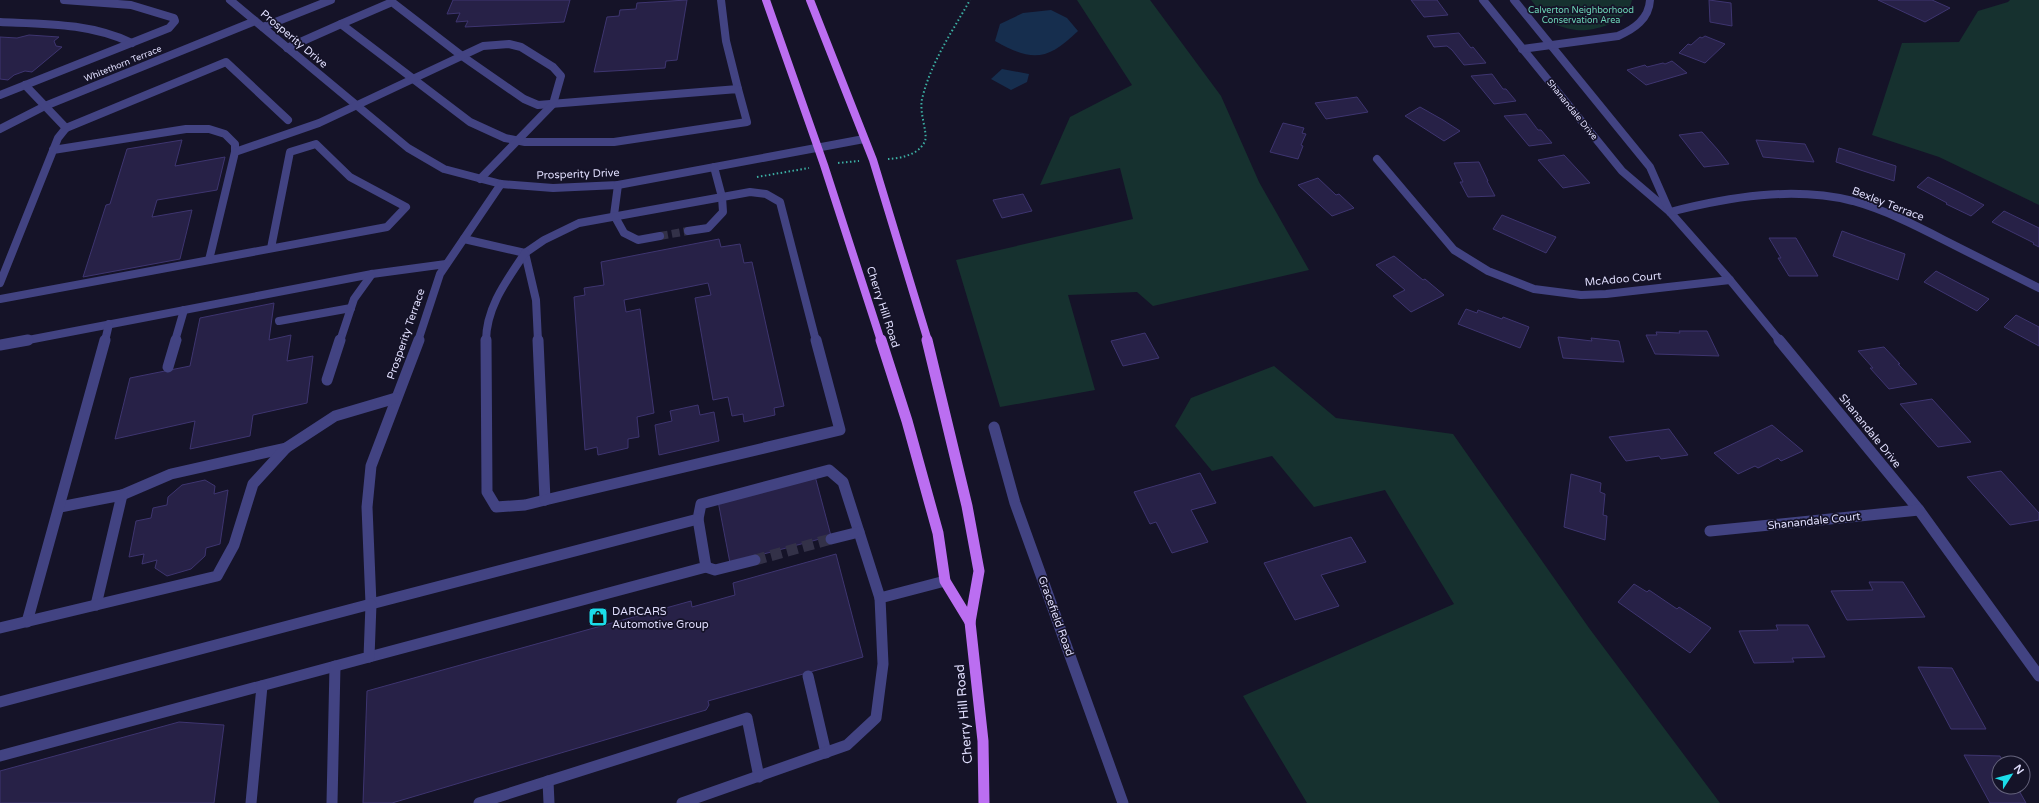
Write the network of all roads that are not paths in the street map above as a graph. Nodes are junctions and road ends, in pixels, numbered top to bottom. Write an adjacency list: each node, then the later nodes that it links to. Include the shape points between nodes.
1 (64, 0): 15 (street, via 130,5 174,18 169,28)
2 (230, 0): 11 (street, Prosperity Drive)
3 (332, 0): 14 (street)
4 (721, 0): 22 (street, via 726,41)
5 (766, 0): 32 (main road, Cherry Hill Road)
6 (810, 0): 30 (main road, Cherry Hill Road)
7 (1483, 0): 18 (street, Shanandale Drive)
8 (1514, 0): 16 (street, Shanandale Drive)
9 (1650, 0): 16 (street, via 1648,16 1624,34)
10 (394, 1): 13 (street); 19 (street)
11 (255, 21): 14 (street, Prosperity Drive); 25 (street, Whitethorn Terrace)
12 (0, 22): 15 (street, via 96,30 117,34)
13 (341, 24): 17 (street); 20 (street)
14 (263, 27): 17 (street, Prosperity Drive)
15 (132, 43): 21 (street)
16 (1551, 46): 18 (street); 41 (street, Shanandale Drive, via 1650,167)
17 (286, 48): 26 (street, Prosperity Drive)
18 (1522, 49): 41 (street, Shanandale Drive, via 1622,171)
19 (462, 56): 20 (street); 24 (street, via 524,100 538,105); 24 (street, via 483,46 523,46 558,70 561,76)
20 (413, 80): 26 (street); 31 (street, via 470,122 505,138)
21 (26, 85): 23 (street); 25 (street)
22 (738, 89): 24 (street); 31 (street, via 747,122 614,142)
23 (0, 95)
24 (553, 104): 31 (street)
25 (45, 106): 28 (street); 29 (street, Whitethorn Terrace)
26 (358, 106): 34 (street, via 319,123); 37 (street, Prosperity Drive, via 426,160 444,169)
27 (288, 120): 28 (street, via 226,62)
28 (66, 128): 33 (street)
29 (0, 129)
30 (864, 138): 32 (street, Prosperity Drive); 80 (main road, Cherry Hill Road, via 928,338 966,498 980,571)
31 (517, 140): 37 (street)
32 (817, 148): 36 (street, Prosperity Drive); 75 (main road, Cherry Hill Road, via 907,421 938,533)
33 (53, 150): 34 (street, via 186,129 209,129 225,134 235,144); 52 (street)
34 (235, 152): 48 (street)
35 (1378, 159): 51 (street, McAdoo Court, via 1454,250 1488,271 1534,289 1581,295 1606,294)
36 (714, 167): 39 (street, Prosperity Drive); 40 (street)
37 (480, 179): 38 (street, Prosperity Drive)
38 (501, 184): 39 (street, Prosperity Drive, via 553,188); 45 (street, Prosperity Terrace)
39 (618, 185): 42 (street)
40 (722, 197): 42 (street); 43 (street, via 723,212 708,228); 66 (street, via 750,192 766,194 780,202 840,430)
41 (1670, 212): 51 (street, Shanandale Drive); 53 (street, Bexley Terrace, via 1696,204 1786,193 1838,198 1863,204 1907,221)
42 (614, 215): 44 (street, via 624,233 638,240); 47 (street, via 579,223 544,240)
43 (688, 231)
44 (660, 236)
45 (464, 239): 47 (street); 49 (street, Prosperity Terrace)
46 (271, 248): 46 (street, via 387,227 406,207 350,177 316,144 290,152); 48 (street)
47 (525, 253): 66 (street, via 536,300); 66 (street, via 496,296 486,334 487,492 496,507 525,505)
48 (209, 260): 54 (street)
49 (446, 264): 50 (street); 62 (street, Prosperity Terrace, via 440,274)
50 (372, 274): 55 (street, via 354,299); 56 (street)
51 (1730, 280): 68 (street, Shanandale Drive)
52 (0, 283)
53 (2039, 288)
54 (0, 299)
55 (351, 308): 57 (street); 61 (street)
56 (184, 310): 58 (street); 60 (street)
57 (279, 321)
58 (109, 324): 59 (street); 67 (street)
59 (0, 345)
60 (168, 367)
61 (327, 380)
62 (396, 398): 64 (street, via 335,416); 77 (street, Prosperity Terrace, via 371,466 367,507)
63 (994, 427): 98 (street, Gracefield Road, via 1015,503)
64 (286, 448): 65 (street, via 171,474); 78 (street, via 253,484 234,545 217,576)
65 (122, 495): 67 (street); 78 (street)
66 (545, 500)
67 (60, 506): 79 (street)
68 (1919, 510): 70 (street, Shanandale Court); 85 (street, Shanandale Drive)
69 (698, 519): 71 (street, via 701,504 829,470 843,482); 74 (street); 77 (street)
70 (1710, 531)
71 (859, 532): 72 (street); 76 (street)
72 (831, 539)
73 (755, 560): 74 (street, via 715,570)
74 (706, 567): 82 (street)
75 (945, 581): 76 (street); 80 (main road, Cherry Hill Road)
76 (880, 598): 88 (street, via 883,664 876,718 847,745)
77 (371, 604): 82 (street, Prosperity Terrace); 87 (street)
78 (96, 605): 79 (street)
79 (27, 622): 81 (street)
80 (970, 622): 97 (main road, Cherry Hill Road, via 983,741)
81 (0, 628)
82 (369, 657): 83 (street)
83 (335, 666): 86 (street); 93 (street)
84 (808, 676): 88 (street)
85 (2039, 676)
86 (262, 686): 89 (street); 92 (street)
87 (0, 702)
88 (826, 753): 90 (street)
89 (0, 756)
90 (759, 777): 91 (street, via 748,718); 96 (street)
91 (548, 781): 94 (street); 95 (street)
92 (251, 803)
93 (332, 803)
94 (479, 803)
95 (549, 803)
96 (682, 803)
97 (984, 803)
98 (1123, 803)

